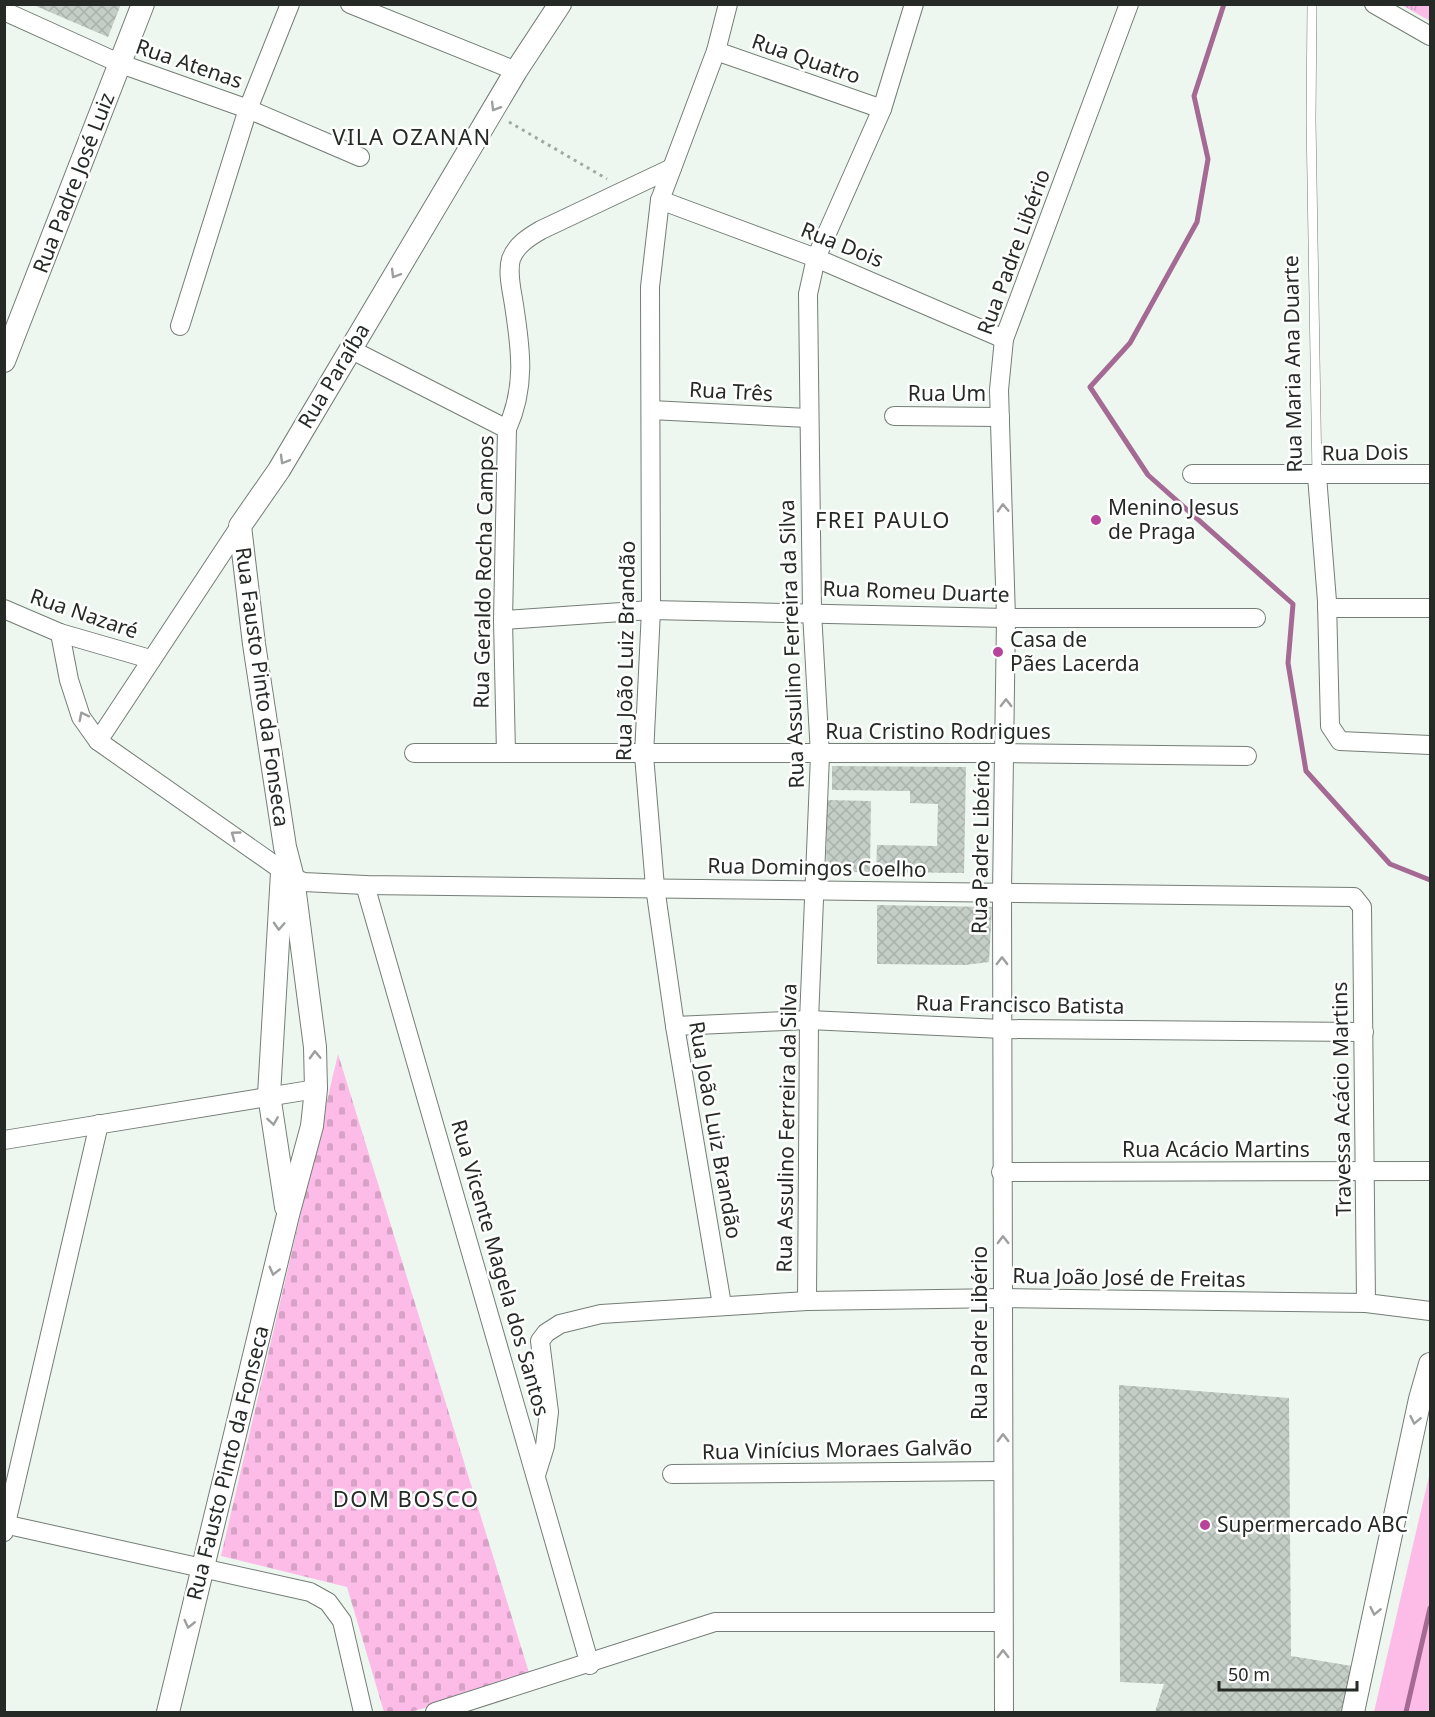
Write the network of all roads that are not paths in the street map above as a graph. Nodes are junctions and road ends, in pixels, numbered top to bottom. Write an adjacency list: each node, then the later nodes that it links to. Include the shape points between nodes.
1 (143, 4): 13 (street, Rua Padre José Luiz)
2 (290, 4): 15 (street)
3 (350, 4): 14 (street)
4 (560, 4): 14 (street, Rua Paraíba)
5 (728, 4): 12 (street, Rua João Luiz Brandão)
6 (914, 4): 16 (street, Rua Assulino Ferreira da Silva)
7 (1128, 4): 23 (street, Rua Padre Libério)
8 (1312, 4): 33 (lane, Rua Maria Ana Duarte)
9 (1374, 4): 11 (street)
10 (4, 11): 13 (street, Rua Atenas)
11 (1431, 36)
12 (716, 51): 16 (street, Rua Quatro); 18 (street, Rua João Luiz Brandão)
13 (121, 64): 15 (street, Rua Atenas); 21 (street, Rua Padre José Luiz)
14 (516, 72): 24 (street, Rua Paraíba, one-way to 24)
15 (248, 109): 17 (street, Rua Atenas); 22 (street)
16 (882, 109): 20 (street, Rua Assulino Ferreira da Silva)
17 (360, 157)
18 (672, 168): 19 (street, Rua João Luiz Brandão); 30 (street, Rua Geraldo Rocha Campos, via 541,230 523,241 512,258 510,277 522,352 521,386)
19 (660, 200): 20 (street, Rua Dois); 26 (street, Rua João Luiz Brandão, via 650,287)
20 (816, 258): 23 (street, Rua Dois); 29 (street, Rua Assulino Ferreira da Silva, via 808,294)
21 (12, 319): 25 (street, Rua Padre José Luiz)
22 (180, 326)
23 (1004, 339): 28 (street, Rua Padre Libério)
24 (350, 349): 30 (street); 34 (street, Rua Paraíba, one-way to 34, via 279,470)
25 (4, 361)
26 (651, 410): 29 (street, Rua Três); 38 (street, Rua João Luiz Brandão)
27 (894, 416): 28 (street, Rua Um)
28 (1000, 417): 40 (street, Rua Padre Libério, one-way to 28)
29 (808, 418): 39 (street, Rua Assulino Ferreira da Silva)
30 (507, 429): 42 (street, Rua Geraldo Rocha Campos)
31 (1192, 474): 33 (street, Rua Dois)
32 (1431, 474): 33 (street, Rua Dois)
33 (1317, 476): 35 (street, Rua Maria Ana Duarte)
34 (240, 526): 44 (street, Rua Paraíba); 53 (street, Rua Fausto Pinto da Fonseca)
35 (1327, 608): 37 (street); 46 (street, Rua Maria Ana Duarte, via 1333,734 1340,741)
36 (4, 609): 43 (street, Rua Nazaré)
37 (1431, 609)
38 (651, 610): 39 (street, Rua Romeu Duarte); 42 (street, Rua Romeu Duarte); 50 (street, Rua João Luiz Brandão)
39 (812, 612): 40 (street, Rua Romeu Duarte); 51 (street, Rua Assulino Ferreira da Silva)
40 (1006, 618): 41 (street, Rua Romeu Duarte); 49 (street, Rua Padre Libério, one-way to 40)
41 (1256, 618)
42 (503, 620): 48 (street, Rua Geraldo Rocha Campos)
43 (60, 633): 44 (street, Rua Nazaré); 45 (street, one-way to 43, via 81,717)
44 (150, 659): 45 (street, Rua Paraíba)
45 (98, 741): 53 (street, one-way to 45)
46 (1431, 745)
47 (414, 753): 48 (street, Rua Cristino Rodrigues)
48 (506, 753): 50 (street, Rua Cristino Rodrigues)
49 (1005, 753): 51 (street, Rua Cristino Rodrigues); 52 (street, Rua Cristino Rodrigues); 57 (street, Rua Padre Libério)
50 (644, 755): 51 (street, Rua Cristino Rodrigues); 55 (street, Rua João Luiz Brandão)
51 (820, 755): 56 (street, Rua Assulino Ferreira da Silva)
52 (1247, 756)
53 (286, 865): 54 (street, Rua Domingos Coelho, via 304,882); 59 (street, Rua Fausto Pinto da Fonseca); 60 (street, Rua Fausto Pinto da Fonseca, one-way to 60)
54 (365, 885): 55 (street, Rua Domingos Coelho); 81 (street, Rua Vicente Magela dos Santos)
55 (656, 887): 56 (street, Rua Domingos Coelho); 62 (street, Rua João Luiz Brandão)
56 (816, 892): 57 (street, Rua Domingos Coelho); 61 (street, Rua Assulino Ferreira da Silva)
57 (1002, 893): 58 (street, Rua Domingos Coelho); 63 (street, Rua Padre Libério, one-way to 57)
58 (1354, 897): 64 (street, Travessa Acácio Martins, via 1362,907)
59 (306, 980): 60 (street); 65 (street, Rua Fausto Pinto da Fonseca, one-way to 59)
60 (276, 981): 66 (street, Rua Fausto Pinto da Fonseca)
61 (809, 1020): 62 (street, Rua Francisco Batista); 63 (street, Rua Francisco Batista); 74 (street, Rua Assulino Ferreira da Silva)
62 (675, 1026): 76 (street, Rua João Luiz Brandão)
63 (1002, 1029): 64 (street, Rua Francisco Batista); 70 (street, Rua Padre Libério)
64 (1364, 1032): 71 (street, Travessa Acácio Martins)
65 (316, 1089): 66 (street); 72 (street, Rua Fausto Pinto da Fonseca, via 312,1126)
66 (269, 1095): 67 (street); 72 (street, Rua Fausto Pinto da Fonseca, one-way to 72)
67 (99, 1124): 68 (street); 82 (street)
68 (4, 1140)
69 (1431, 1171): 71 (street, Rua Acácio Martins)
70 (1001, 1172): 71 (street, Rua Acácio Martins); 73 (street, Rua Padre Libério, one-way to 70)
71 (1366, 1172): 75 (street, Travessa Acácio Martins)
72 (288, 1215): 83 (street, Rua Fausto Pinto da Fonseca, one-way to 83)
73 (1004, 1298): 74 (street, Rua João José de Freitas); 75 (street, Rua João José de Freitas); 79 (street, Rua Padre Libério, one-way to 73)
74 (807, 1301): 76 (street, Rua João José de Freitas)
75 (1366, 1303): 77 (street, Rua João José de Freitas)
76 (722, 1305): 81 (street, Rua João José de Freitas, via 601,1314 560,1324 546,1333 539,1352 549,1412 548,1431)
77 (1431, 1311)
78 (1431, 1364): 91 (street, one-way to 91, via 1420,1399)
79 (1003, 1471): 80 (street, Rua Vinícius Moraes Galvão); 84 (street, Rua Padre Libério)
80 (672, 1474)
81 (536, 1475): 85 (street, Rua Vicente Magela dos Santos)
82 (5, 1527): 83 (street)
83 (203, 1566): 87 (street, Rua Fausto Pinto da Fonseca, one-way to 87); 88 (street, via 310,1592 328,1602 342,1621)
84 (1003, 1622): 85 (street, via 715,1622); 90 (street, Rua Padre Libério, one-way to 84)
85 (590, 1665): 86 (street)
86 (484, 1705): 89 (street)
87 (168, 1713)
88 (363, 1713)
89 (435, 1713)
90 (1004, 1713)
91 (1353, 1713)

